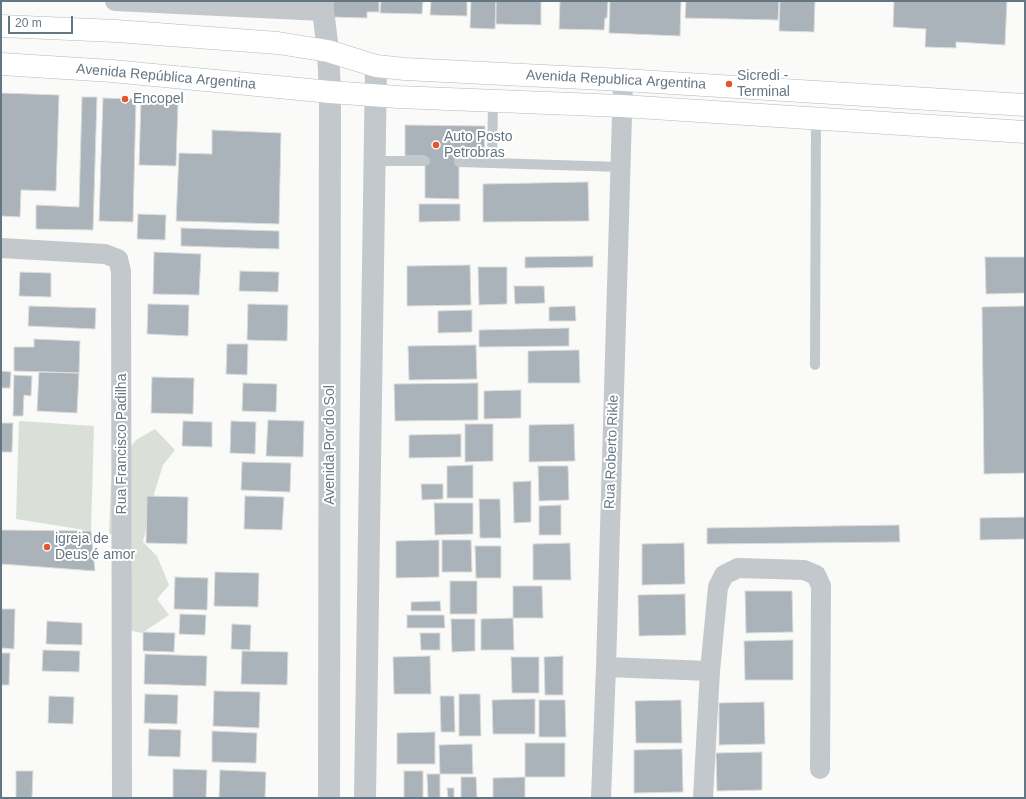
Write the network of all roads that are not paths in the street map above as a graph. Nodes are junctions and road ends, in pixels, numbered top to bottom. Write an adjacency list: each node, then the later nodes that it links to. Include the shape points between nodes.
1 (116, 1): 2 (street)
2 (322, 6): 4 (street, Avenida Por do Sol)
3 (1, 26): 4 (main road, via 270,42)
4 (328, 51): 6 (main road, Avenida Republica Argentina); 8 (street, Avenida Por do Sol)
5 (1, 64): 8 (main road, Avenida República Argentina, via 112,71)
6 (376, 66): 7 (main road, Avenida Republica Argentina); 9 (street)
7 (622, 80): 11 (main road, Avenida Republica Argentina); 12 (street, Rua Roberto Rikle)
8 (330, 92): 9 (main road, Avenida Republica Argentina); 26 (street, Avenida Por do Sol)
9 (376, 96): 10 (main road, Avenida Republica Argentina); 15 (street)
10 (493, 101): 12 (main road, Avenida Republica Argentina); 18 (lane)
11 (1025, 105)
12 (622, 106): 13 (main road, Avenida Republica Argentina); 19 (street, Rua Roberto Rikle)
13 (816, 119): 14 (main road, Avenida Republica Argentina); 21 (lane)
14 (1025, 132)
15 (375, 161): 16 (lane); 27 (street)
16 (426, 162)
17 (459, 162): 18 (lane)
18 (492, 163): 19 (lane)
19 (621, 167): 22 (street, Rua Roberto Rikle)
20 (1, 248): 25 (street, Rua Francisco Padilha, via 105,254 118,259 121,271)
21 (815, 365)
22 (606, 666): 23 (street); 28 (street, Rua Roberto Rikle)
23 (710, 671): 24 (street, via 718,587 724,575 738,568 804,570 816,575 820,586); 29 (street)
24 (820, 769)
25 (122, 798)
26 (329, 798)
27 (365, 798)
28 (601, 798)
29 (703, 798)

